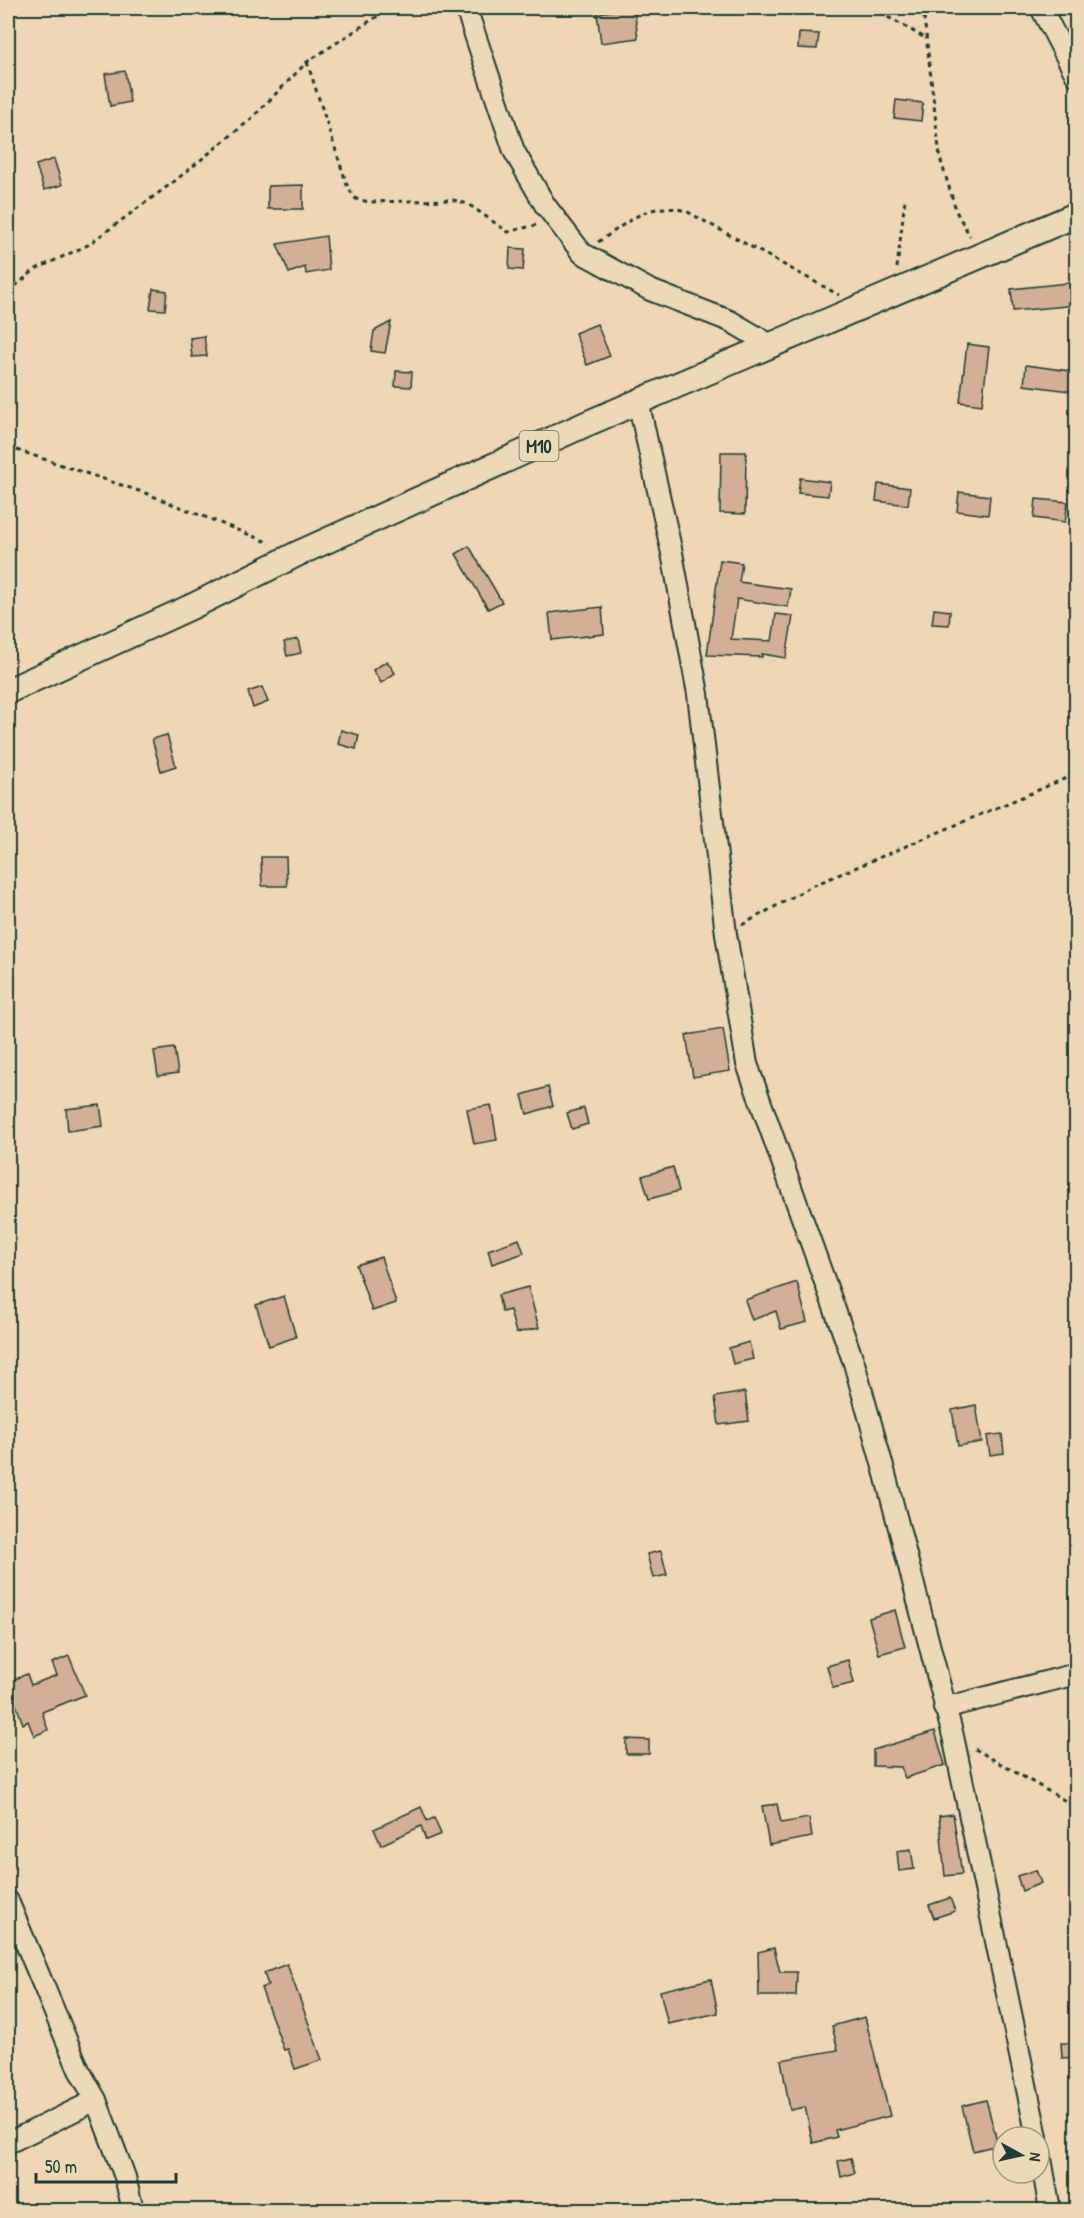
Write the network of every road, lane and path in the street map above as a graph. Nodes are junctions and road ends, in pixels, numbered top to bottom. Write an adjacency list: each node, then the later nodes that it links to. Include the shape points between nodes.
1 (390, 8): 7 (path)
2 (466, 8): 11 (street, via 514,151)
3 (872, 8): 6 (path)
4 (923, 8): 6 (path)
5 (1041, 8): 8 (street)
6 (926, 38): 13 (path, via 940,158 957,213)
7 (307, 62): 11 (path, via 348,189 356,199 453,200 468,204 508,232); 15 (path, via 250,120 176,180 88,245 36,268)
8 (1077, 75)
9 (905, 199): 14 (path, via 898,238)
10 (1077, 215): 13 (main road, M10)
11 (556, 219): 12 (street)
12 (582, 253): 16 (path, via 650,209 668,206 686,211); 17 (street, via 650,290 730,321)
13 (981, 256): 14 (main road, M10)
14 (896, 290): 16 (main road, M10)
15 (8, 292)
16 (861, 307): 17 (main road, M10)
17 (769, 344): 18 (main road, M10)
18 (639, 401): 20 (main road, M10); 23 (street, via 698,694)
19 (8, 447): 20 (path, via 145,493)
20 (297, 554): 21 (main road, M10)
21 (8, 691)
22 (1077, 774): 23 (path, via 812,886)
23 (726, 934): 25 (street, via 747,1064 854,1363)
24 (1077, 1674): 25 (street)
25 (944, 1708): 26 (street)
26 (953, 1736): 27 (path); 30 (street)
27 (1077, 1807)
28 (8, 1901): 29 (street, via 74,2061)
29 (96, 2100): 31 (street); 33 (street, via 125,2177)
30 (1034, 2125)
31 (8, 2143)
32 (1046, 2185): 34 (street)
33 (133, 2211)
34 (1050, 2211)

